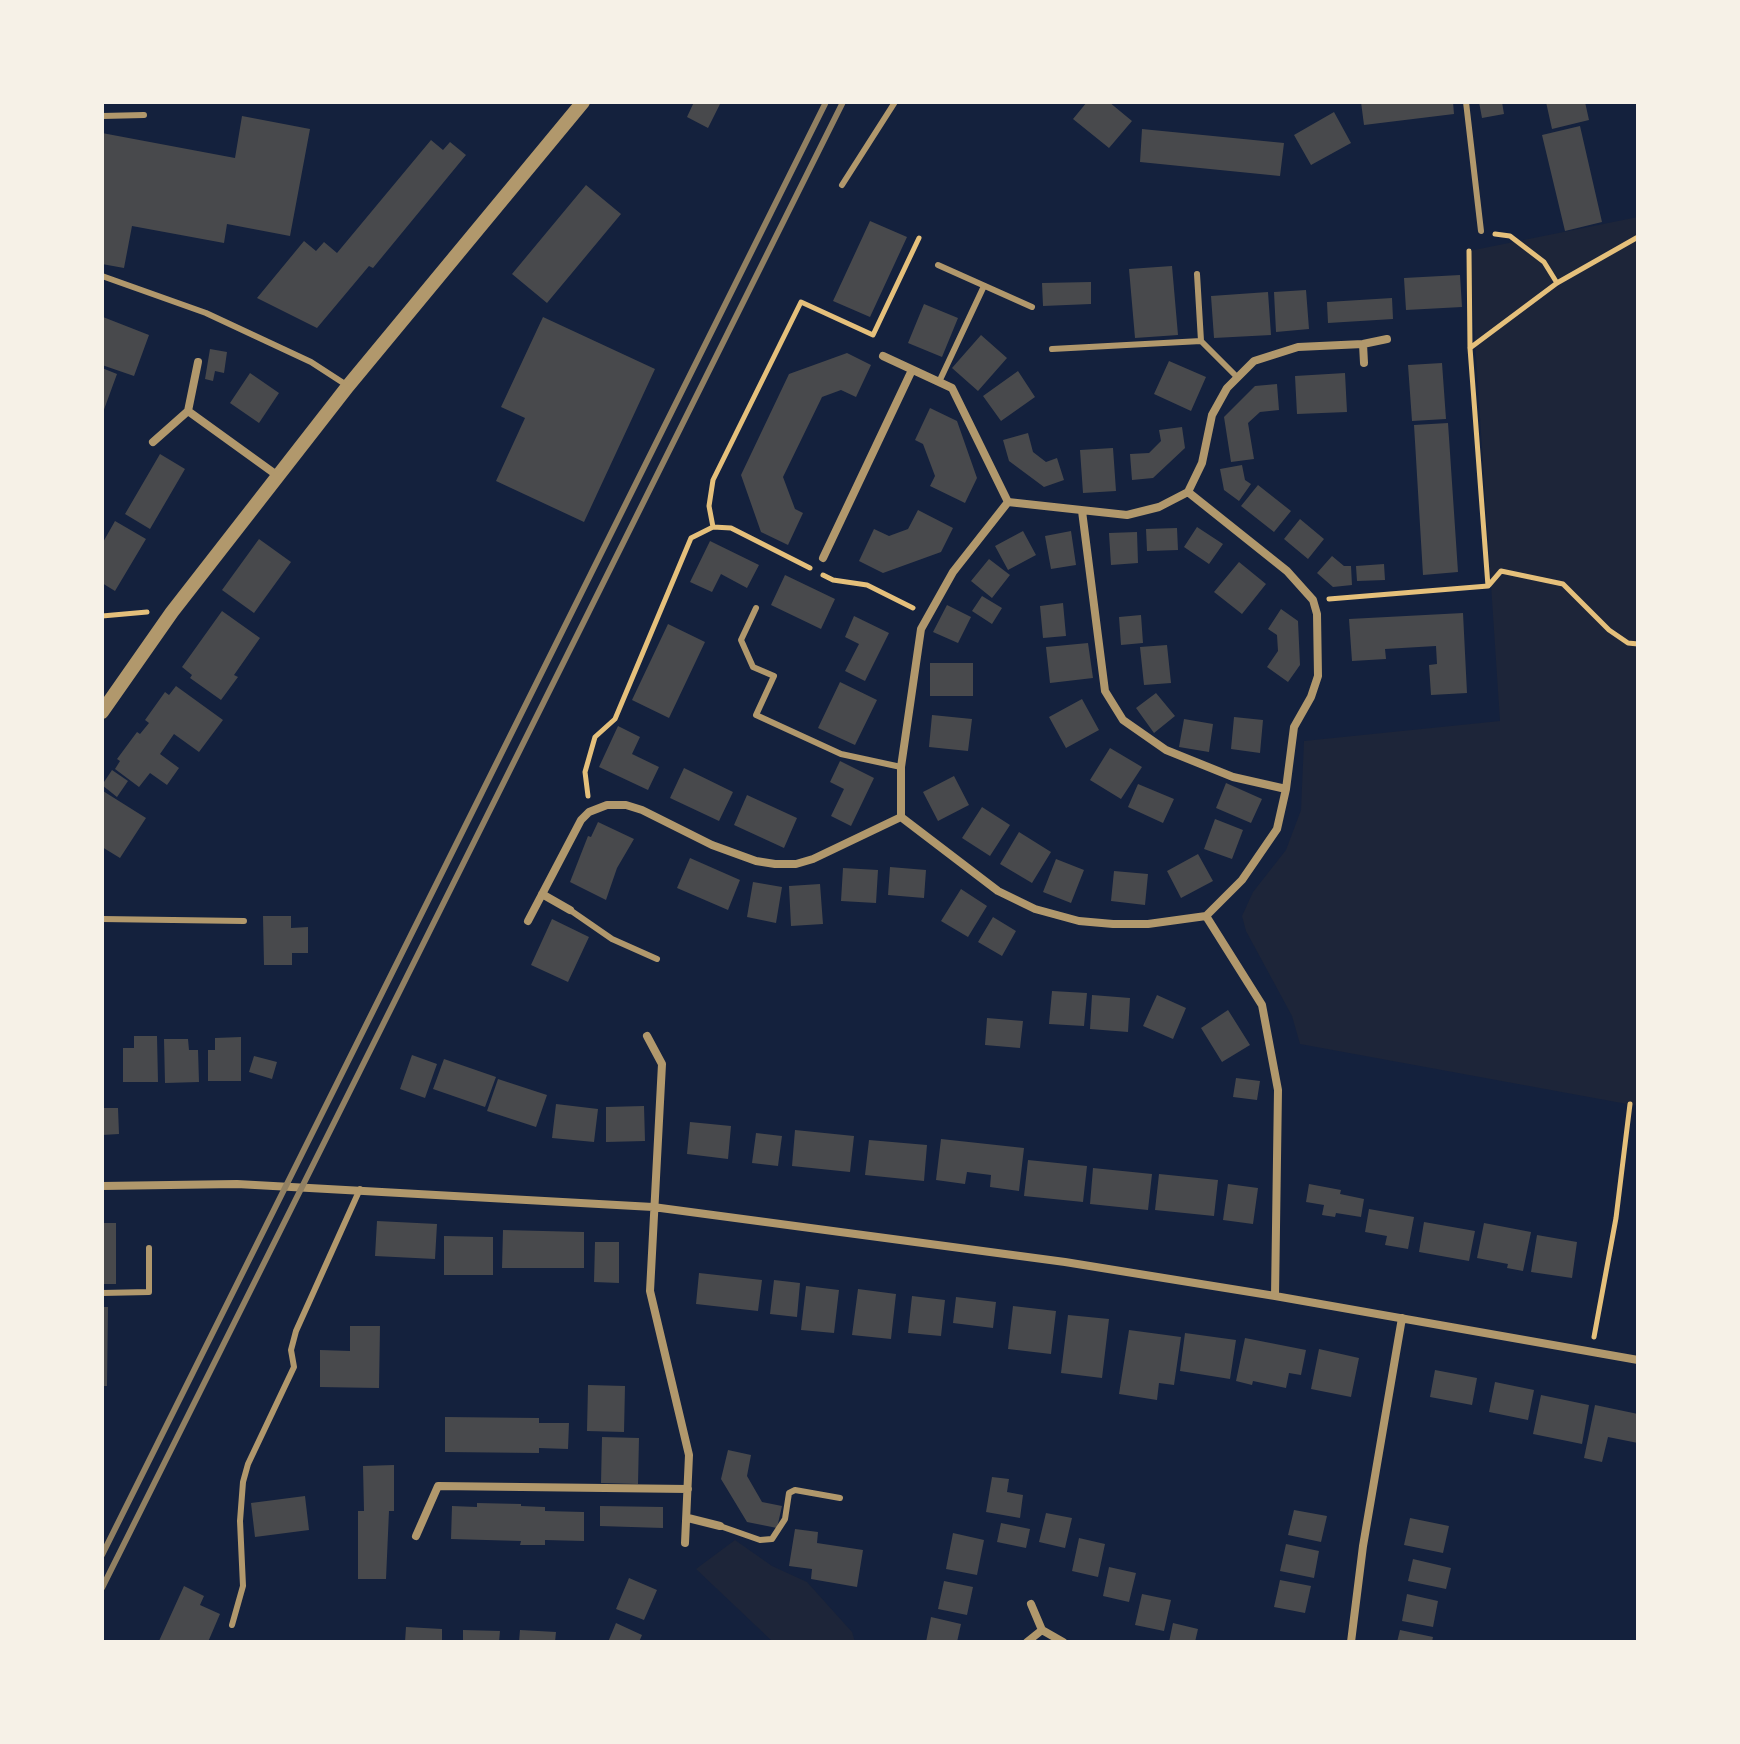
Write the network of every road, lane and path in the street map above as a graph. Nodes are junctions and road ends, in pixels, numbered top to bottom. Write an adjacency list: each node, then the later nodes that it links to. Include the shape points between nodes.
1 (583, 102): 28 (street)
2 (895, 102): 6 (lane)
3 (1466, 102): 7 (lane)
4 (144, 115): 5 (lane)
5 (102, 116)
6 (842, 185)
7 (1481, 231): 14 (path, via 1510,236 1544,262)
8 (1638, 237): 14 (path)
9 (919, 238): 45 (path, via 873,335 801,302 713,480 713,527 691,538 615,719 595,737 585,772)
10 (1469, 251): 20 (path)
11 (938, 265): 15 (lane)
12 (1197, 274): 18 (lane)
13 (102, 276): 28 (lane, via 193,308 319,366)
14 (1557, 283): 20 (path)
15 (984, 286): 16 (lane); 27 (lane)
16 (1032, 307)
17 (1387, 339): 19 (street)
18 (1201, 341): 21 (lane); 26 (lane)
19 (1363, 344): 24 (street); 26 (street, via 1298,347 1254,361)
20 (1470, 348): 36 (path)
21 (1052, 349)
22 (883, 356): 25 (street)
23 (198, 362): 29 (street)
24 (1364, 363)
25 (912, 370): 27 (street); 35 (street)
26 (1237, 377): 32 (street, via 1212,415 1202,463)
27 (939, 382): 33 (street, via 952,388)
28 (348, 386): 31 (street)
29 (188, 411): 30 (street); 31 (street)
30 (153, 442)
31 (278, 476): 39 (street)
32 (1188, 492): 34 (street, via 1127,515); 37 (street, via 1287,571)
33 (1008, 502): 34 (street); 43 (street, via 953,572 921,629)
34 (1082, 511): 44 (street, via 1105,691 1123,720 1166,750 1233,777)
35 (823, 558)
36 (1488, 586): 37 (path); 41 (path, via 1501,571 1563,584 1609,630)
37 (1313, 600): 44 (street, via 1318,676 1294,727)
38 (756, 608): 43 (lane, via 741,640 753,667 774,676 756,715 841,754)
39 (172, 612): 40 (path); 42 (street)
40 (102, 616)
41 (1638, 644)
42 (102, 712)
43 (901, 767): 46 (street)
44 (1286, 789): 49 (street, via 1277,829 1242,880)
45 (589, 812): 46 (street, via 626,805 712,845 775,864 813,859); 47 (street)
46 (901, 817): 49 (street, via 998,891 1035,909 1113,924)
47 (542, 894): 48 (street); 52 (street)
48 (570, 910): 53 (lane, via 612,939)
49 (1206, 916): 61 (street, via 1262,1005 1278,1090)
50 (102, 919): 51 (lane)
51 (244, 921)
52 (528, 921)
53 (657, 959)
54 (647, 1036): 58 (street, via 662,1064)
55 (1630, 1104): 63 (path)
56 (102, 1186): 57 (street)
57 (360, 1189): 58 (street); 72 (lane, via 296,1331 294,1367 248,1464 240,1521 243,1586)
58 (653, 1207): 61 (street); 65 (street, via 650,1291 689,1455)
59 (149, 1248): 60 (lane, via 149,1292)
60 (102, 1293)
61 (1275, 1296): 62 (street)
62 (1402, 1318): 63 (street); 76 (street)
63 (1591, 1352): 64 (street)
64 (1638, 1360)
65 (688, 1489): 67 (street); 69 (street, via 438,1486)
66 (840, 1498): 68 (lane, via 789,1493 785,1519 772,1539)
67 (688, 1518): 68 (street); 70 (street)
68 (720, 1526)
69 (416, 1536)
70 (685, 1543)
71 (1031, 1604): 73 (street)
72 (232, 1625)
73 (1042, 1630): 74 (street); 75 (street)
74 (1027, 1642)
75 (1063, 1642)
76 (1351, 1642)

